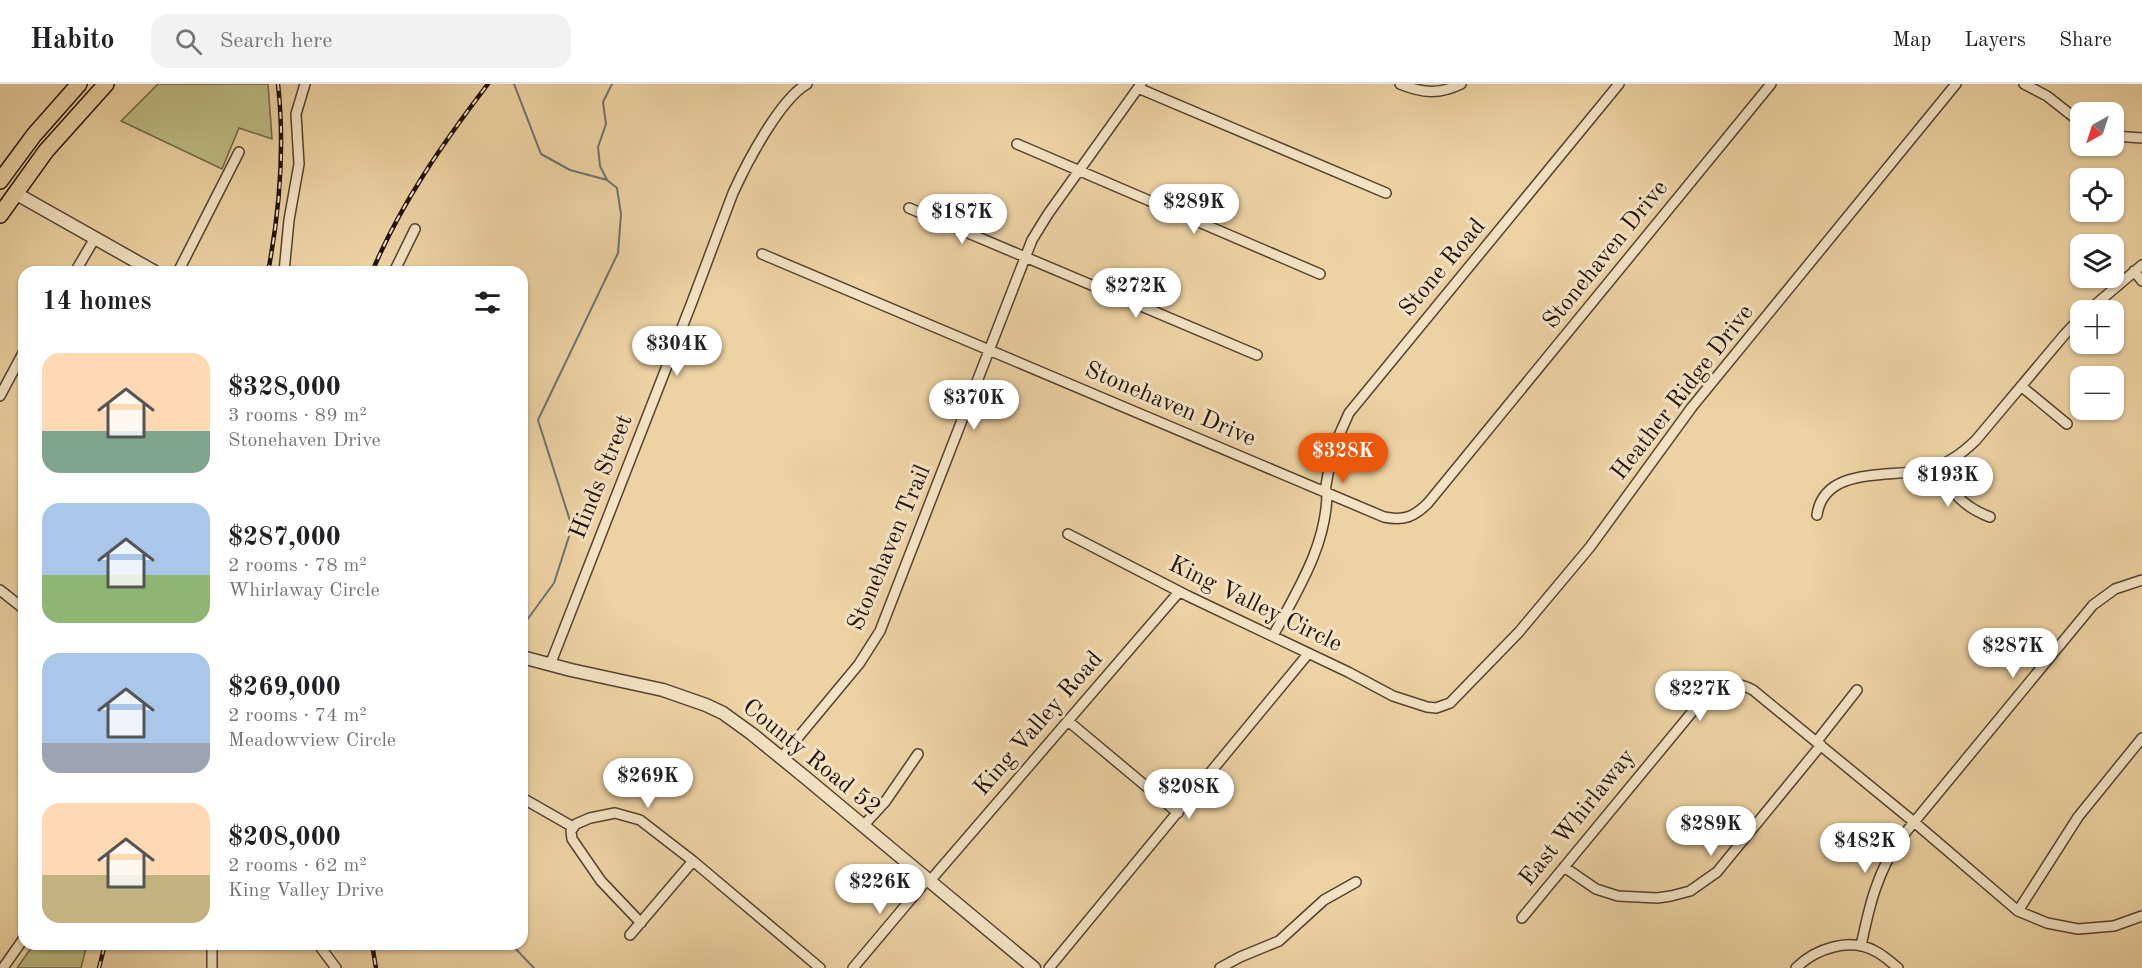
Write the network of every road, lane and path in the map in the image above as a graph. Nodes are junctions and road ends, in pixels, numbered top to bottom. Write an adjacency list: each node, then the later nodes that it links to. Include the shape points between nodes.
1 (79, 84): 18 (main road, via 34,135)
2 (106, 84): 19 (main road, via 52,144)
3 (305, 84): 31 (street, via 296,114 299,164)
4 (807, 84): 56 (street, Hinds Street, via 787,99 733,193)
5 (1400, 84): 6 (street, via 1430,93)
6 (1461, 84)
7 (1619, 84): 45 (street, Stone Road, via 1349,413 1332,451)
8 (1771, 84): 45 (street, Stonehaven Drive, via 1423,508 1410,517 1384,517)
9 (1956, 84): 58 (street, Heather Ridge Drive, via 1692,407 1563,581 1457,698 1444,706)
10 (2024, 84): 12 (street)
11 (1139, 86): 17 (street, Stonehaven Trail); 20 (street)
12 (2070, 114)
13 (2124, 137): 14 (street)
14 (2142, 138)
15 (1017, 144): 17 (street)
16 (239, 152): 30 (street)
17 (1079, 170): 26 (street, Stonehaven Trail, via 1039,228); 34 (street)
18 (0, 182): 19 (main road)
19 (15, 193): 22 (main road); 24 (street)
20 (1386, 193)
21 (909, 208): 26 (street)
22 (0, 215)
23 (415, 229): 32 (street)
24 (95, 238): 28 (street); 29 (street)
25 (762, 254): 38 (street, Stonehaven Drive)
26 (1026, 257): 38 (street, Stonehaven Trail); 39 (street)
27 (2142, 265): 33 (street)
28 (79, 266)
29 (144, 266)
30 (181, 266)
31 (285, 266)
32 (397, 266)
33 (2134, 271): 35 (street); 36 (street)
34 (1320, 274)
35 (2142, 281)
36 (2101, 300)
37 (2070, 329): 41 (street)
38 (989, 350): 45 (street, Stonehaven Drive); 63 (street, Stonehaven Trail, via 880,631 859,664)
39 (1257, 355)
40 (18, 362): 42 (street)
41 (2022, 386): 43 (street); 44 (street, via 1967,449)
42 (0, 396)
43 (2067, 424)
44 (1938, 466): 46 (street, via 1835,485 1821,498); 47 (street, via 1961,502)
45 (1326, 491): 53 (street, Stone Road, via 1313,560)
46 (1817, 515)
47 (1990, 517)
48 (1068, 534): 51 (street, King Valley Circle)
49 (2142, 580): 66 (street, via 2115,589 2092,605)
50 (0, 590): 52 (street)
51 (1179, 592): 53 (street, King Valley Circle); 59 (street, King Valley Road)
52 (18, 604)
53 (1273, 636): 54 (street, King Valley Circle)
54 (1308, 654): 58 (street, King Valley Circle, via 1393,696); 65 (street)
55 (528, 658): 56 (street, County Road 52)
56 (550, 665): 63 (street, County Road 52, via 663,690 706,705 736,722)
57 (1857, 690): 61 (street)
58 (1427, 707)
59 (1068, 721): 65 (street); 71 (street, King Valley Road)
60 (2142, 738): 73 (street, via 2078,817)
61 (1819, 743): 66 (street, East Whirlaway); 70 (street, via 1717,872 1690,891 1657,898 1618,896 1596,889); 70 (street, East Whirlaway, via 1746,686 1717,686 1672,734)
62 (918, 754): 67 (street)
63 (781, 758): 67 (street, County Road 52)
64 (528, 801): 68 (street)
65 (1178, 813): 88 (street)
66 (1914, 822): 73 (street, East Whirlaway); 78 (street, via 1891,851 1878,877)
67 (863, 826): 71 (street, County Road 52)
68 (573, 827): 69 (street, via 603,814 627,815 650,826); 76 (street, via 572,839 591,867)
69 (693, 861): 76 (street); 85 (street)
70 (1564, 867): 75 (street, East Whirlaway)
71 (928, 881): 86 (street, King Valley Road); 87 (street, County Road 52)
72 (1356, 882): 89 (street, via 1324,900 1279,941)
73 (2018, 911): 74 (street, East Whirlaway, via 2047,923 2078,929 2114,926)
74 (2142, 916)
75 (1522, 918)
76 (641, 923): 77 (street)
77 (630, 936)
78 (1862, 946): 90 (street, via 1827,948); 91 (street)
79 (18, 947): 82 (street)
80 (212, 950): 83 (street)
81 (322, 950): 84 (street)
82 (3, 968)
83 (212, 968)
84 (336, 968)
85 (820, 968)
86 (853, 968)
87 (1034, 968)
88 (1049, 968)
89 (1220, 968)
90 (1796, 968)
91 (1898, 968)

